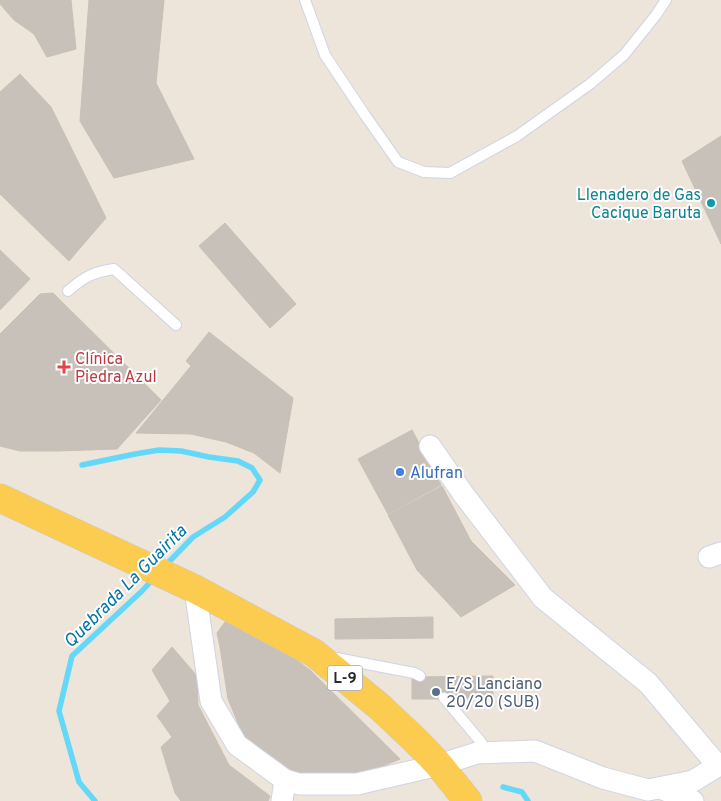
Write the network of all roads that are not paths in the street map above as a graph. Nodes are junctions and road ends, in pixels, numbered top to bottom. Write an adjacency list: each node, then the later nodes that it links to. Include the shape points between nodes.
1 (305, 0): 2 (lane, via 325,55 398,162 424,172 450,173 517,136 590,84 624,55)
2 (666, 0)
3 (68, 291): 4 (lane, via 80,280 114,269)
4 (176, 325)
5 (430, 446): 13 (street, via 542,598 648,683)
6 (0, 498): 7 (main road, L-9)
7 (195, 589): 8 (main road, L-9); 15 (street, via 211,701 237,745)
8 (314, 653): 9 (lane); 12 (main road, L-9, via 380,707)
9 (420, 676)
10 (444, 698): 11 (lane)
11 (487, 753): 12 (street); 14 (street, via 535,751 603,778 648,790)
12 (439, 765): 15 (street, via 357,784 299,784); 16 (main road, L-9)
13 (719, 765): 14 (street, via 693,781)
14 (660, 788): 17 (street)
15 (284, 791)
16 (468, 801)
17 (693, 801)

